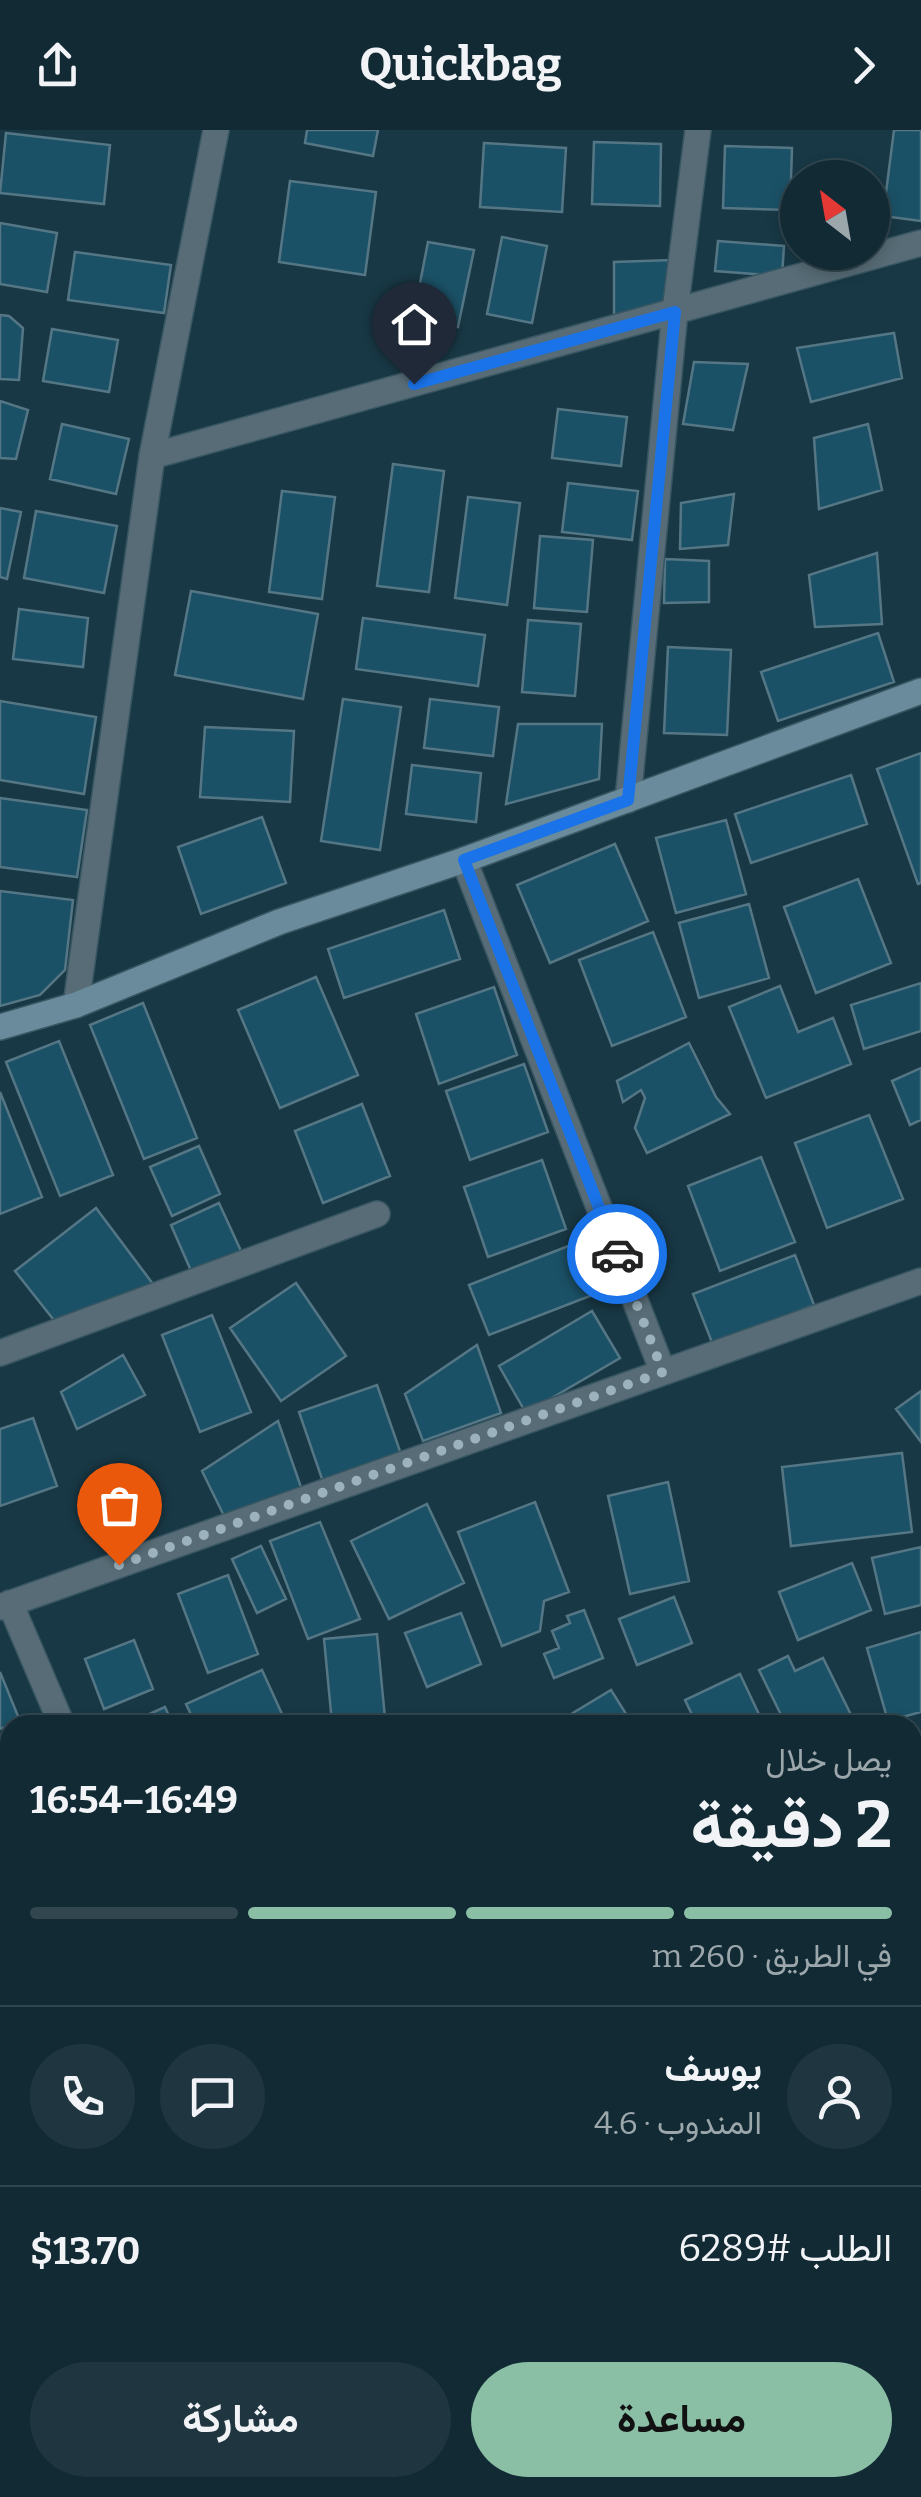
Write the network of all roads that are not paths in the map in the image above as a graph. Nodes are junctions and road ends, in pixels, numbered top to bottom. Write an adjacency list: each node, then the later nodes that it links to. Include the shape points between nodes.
1 (216, 130): 5 (street)
2 (698, 130): 4 (street)
3 (921, 244): 4 (street)
4 (675, 312): 5 (street); 7 (street)
5 (152, 456): 9 (street)
6 (921, 691): 7 (street)
7 (628, 800): 8 (street)
8 (464, 860): 9 (street, via 279,922); 14 (street)
9 (76, 1004): 10 (street)
10 (0, 1027)
11 (377, 1214): 13 (street)
12 (921, 1280): 14 (street)
13 (0, 1353)
14 (663, 1372): 15 (street)
15 (5, 1605): 16 (street)
16 (57, 1715)

